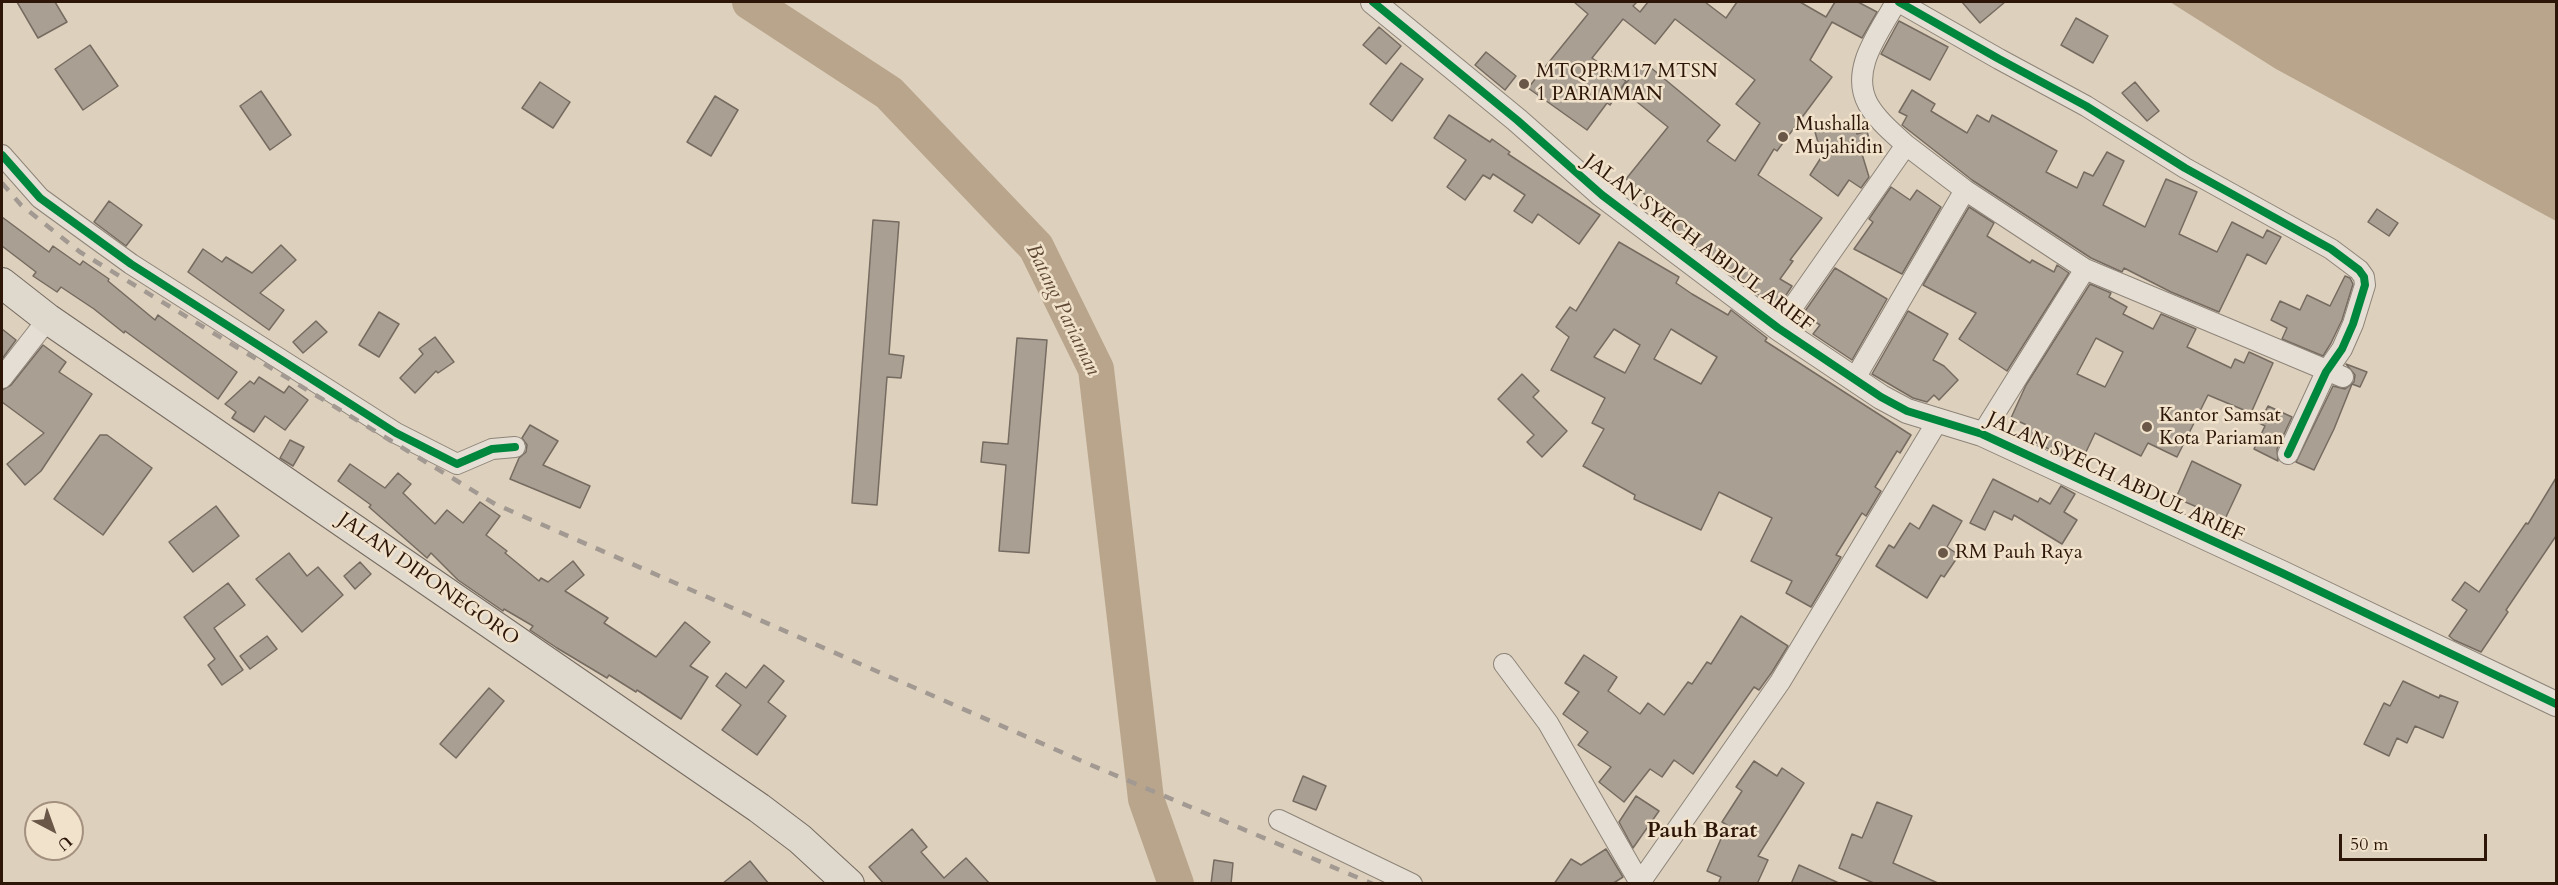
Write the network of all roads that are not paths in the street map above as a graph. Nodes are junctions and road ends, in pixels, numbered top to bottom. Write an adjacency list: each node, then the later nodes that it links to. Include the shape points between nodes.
1 (1373, 2): 9 (street, JALAN SYECH ABDUL ARIEF, via 1518,120 1602,195)
2 (1898, 2): 3 (street, via 1864,61 1861,77 1868,105); 10 (street, via 2094,111 2350,262 2364,276 2365,285)
3 (1906, 145): 5 (street); 9 (street)
4 (2, 155): 15 (street, via 40,198 102,243 396,433 457,464 492,449)
5 (1965, 190): 6 (street); 12 (street)
6 (2085, 269): 10 (street); 14 (street)
7 (2, 283): 8 (main road, JALAN DIPONEGORO)
8 (48, 319): 11 (street); 21 (main road, JALAN DIPONEGORO, via 759,808)
9 (1778, 328): 12 (street, JALAN SYECH ABDUL ARIEF)
10 (2335, 374): 16 (street)
11 (2, 378)
12 (1854, 380): 13 (street, JALAN SYECH ABDUL ARIEF, via 1907,411)
13 (1937, 422): 14 (street, JALAN SYECH ABDUL ARIEF); 20 (street, via 1780,682)
14 (1982, 434): 18 (street, JALAN SYECH ABDUL ARIEF)
15 (515, 447)
16 (2288, 454)
17 (1504, 664): 20 (street, via 1548,723)
18 (2556, 704)
19 (1279, 820): 22 (street)
20 (1639, 883)
21 (849, 884)
22 (1412, 884)

